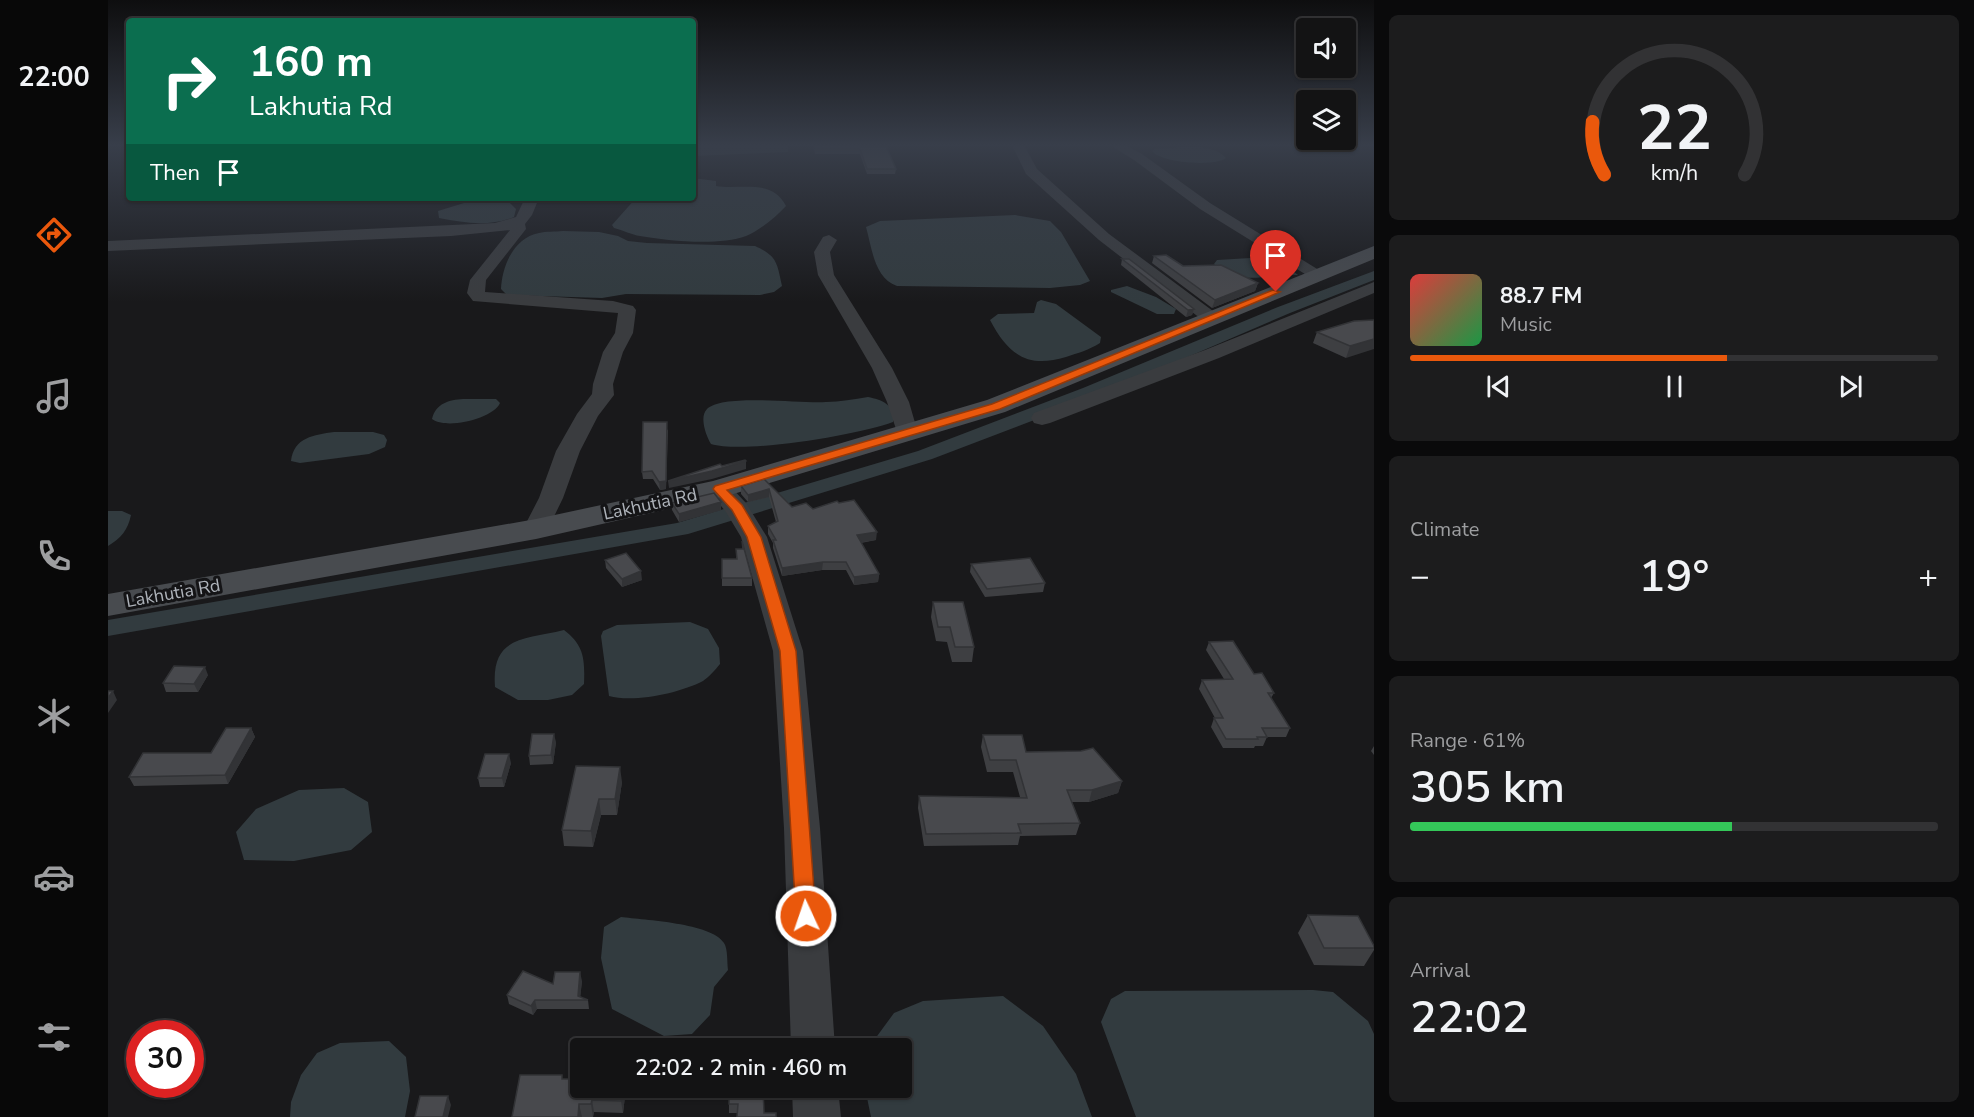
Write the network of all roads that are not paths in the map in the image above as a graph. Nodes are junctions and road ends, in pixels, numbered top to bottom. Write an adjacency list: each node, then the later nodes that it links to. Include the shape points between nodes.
1 (1060, 197): 10 (street, via 1157,279)
2 (1193, 197): 8 (street)
3 (531, 201): 4 (street)
4 (517, 223): 6 (street, via 451,231); 14 (street, via 518,229 478,280 479,297 613,306 627,310 628,315 603,384 603,395 568,451)
5 (830, 240): 12 (street, via 822,252 826,275 882,368)
6 (108, 246)
7 (1373, 253): 8 (street, Lakhutia Rd)
8 (1319, 275): 10 (street, Lakhutia Rd)
9 (1374, 288): 11 (street)
10 (1211, 318): 12 (street, Lakhutia Rd, via 996,406)
11 (1042, 418)
12 (907, 433): 13 (street, Lakhutia Rd)
13 (719, 489): 14 (street, Lakhutia Rd); 16 (street, via 737,508 754,537 788,651)
14 (536, 529): 15 (street, Lakhutia Rd)
15 (108, 605)
16 (812, 1038)
17 (816, 1098): 18 (street)
18 (817, 1117)

